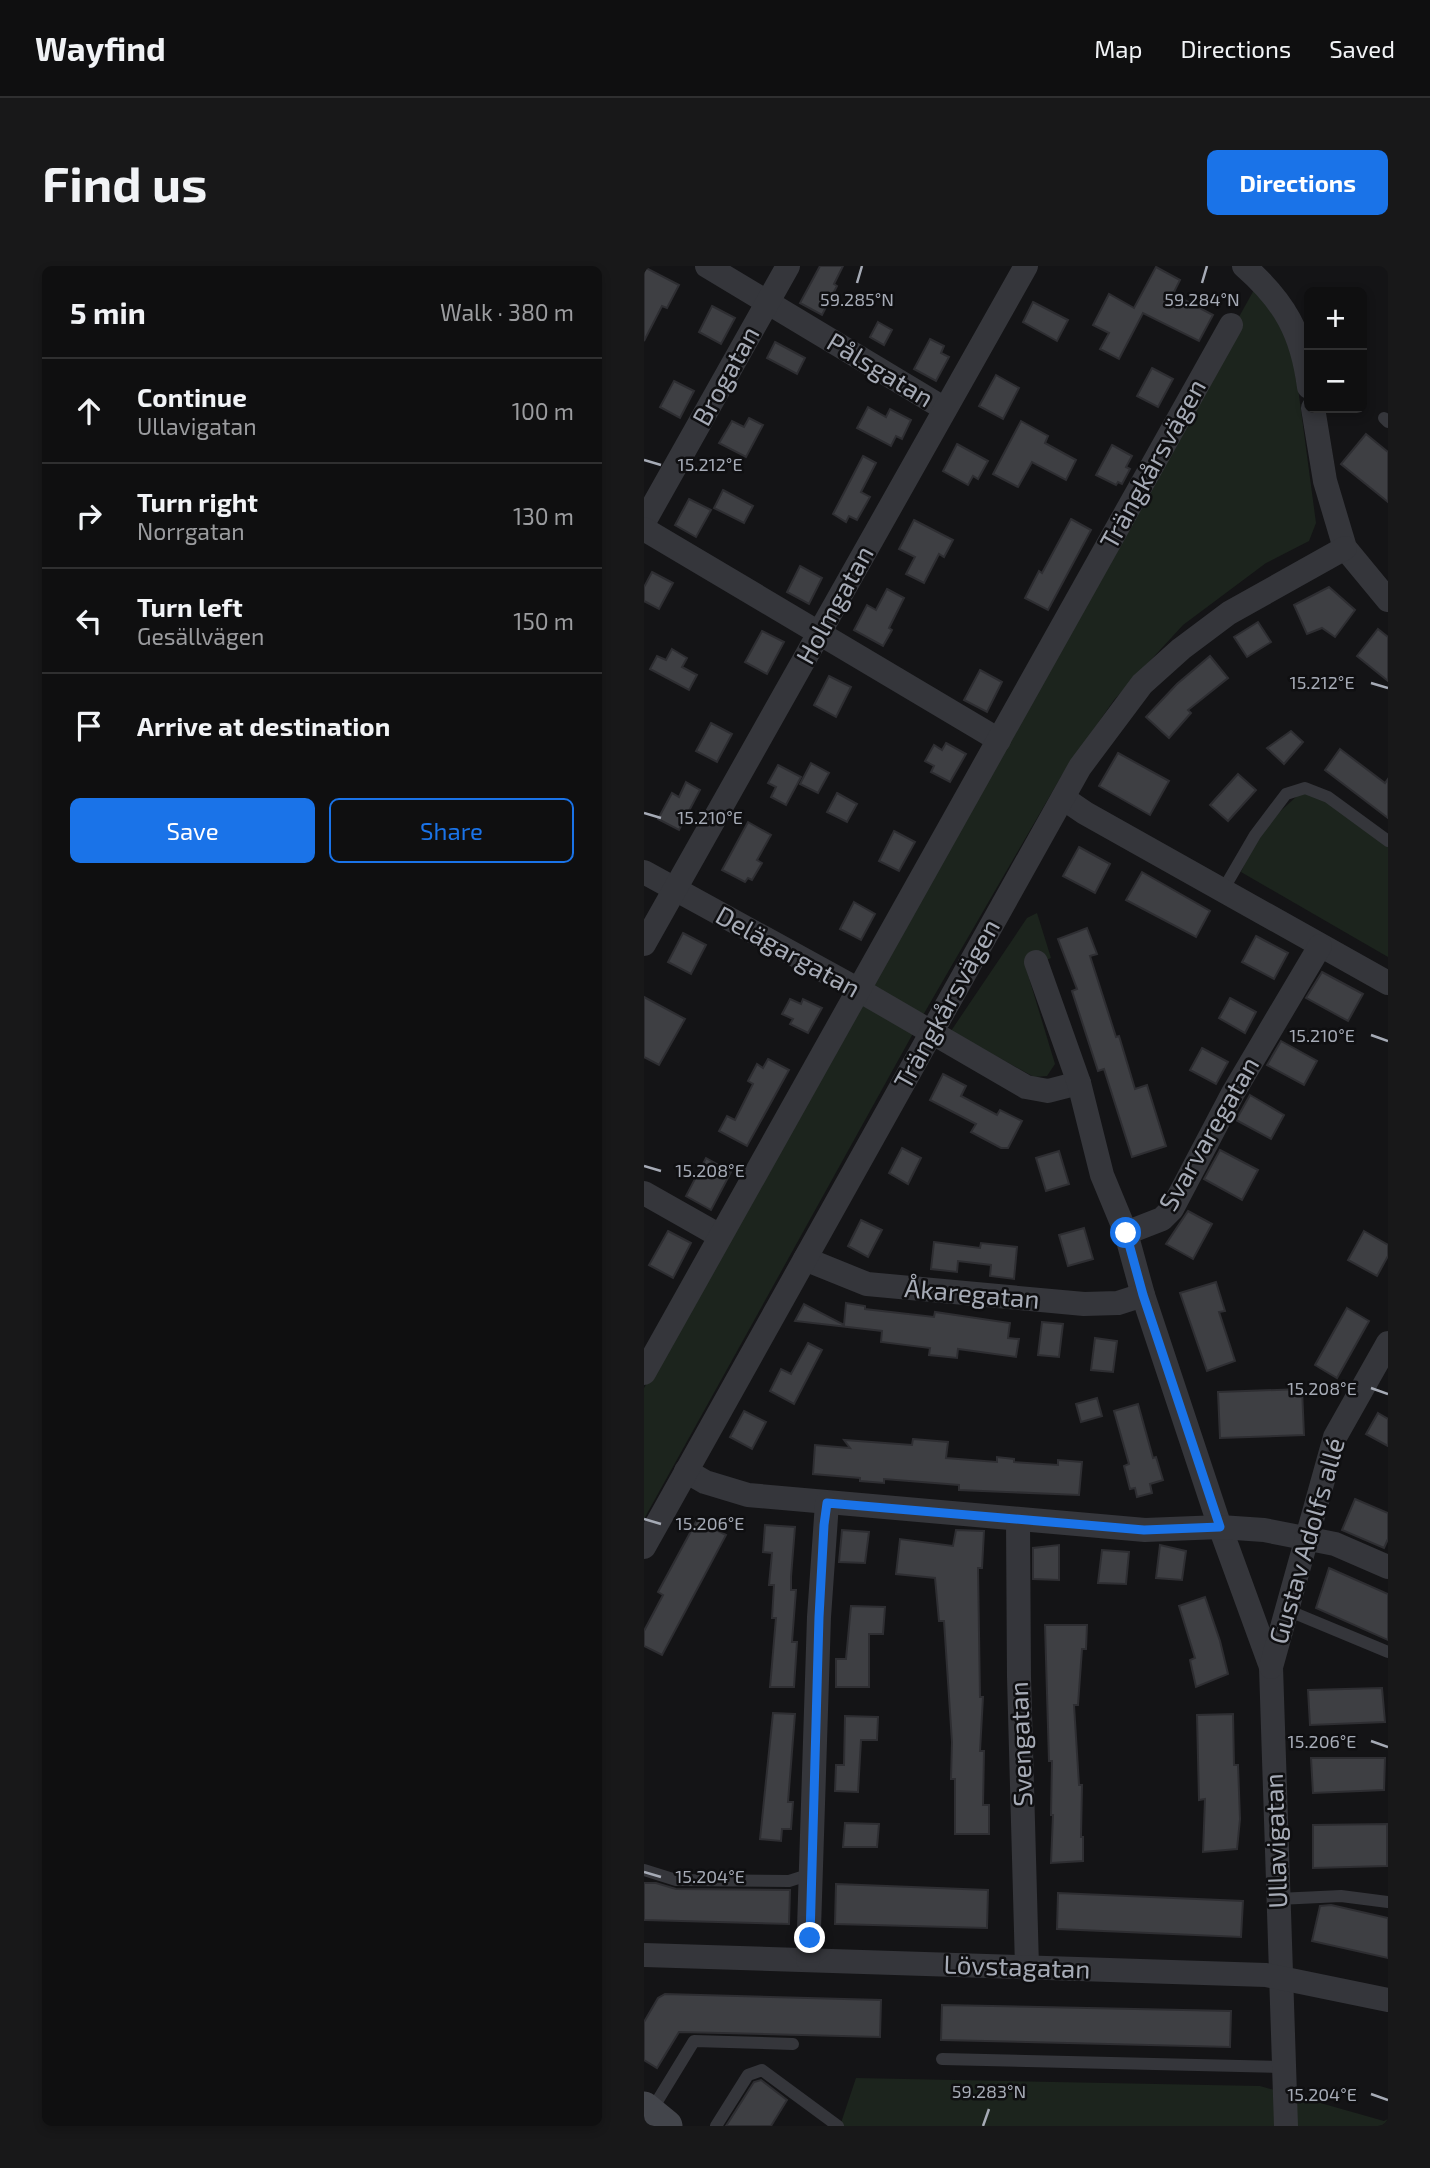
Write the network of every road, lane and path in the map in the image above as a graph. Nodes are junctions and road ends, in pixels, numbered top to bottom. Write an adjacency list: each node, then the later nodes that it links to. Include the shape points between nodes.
1 (707, 266): 5 (street, Pålsgatan)
2 (788, 266): 5 (street, Brogatan)
3 (1026, 266): 8 (street, Holmgatan)
4 (1244, 266): 7 (street, via 1283,307)
5 (767, 302): 8 (street, Pålsgatan); 10 (street, Brogatan)
6 (1231, 325): 15 (street, Trängkårsvägen)
7 (1304, 356)
8 (945, 408): 14 (street, Holmgatan)
9 (1314, 413): 12 (street, via 1325,481)
10 (644, 522)
11 (644, 529): 14 (street)
12 (1346, 548): 13 (street); 16 (street, Trängkårsvägen, via 1229,613 1161,667 1112,721)
13 (1388, 600)
14 (820, 633): 15 (street); 19 (street, Holmgatan)
15 (999, 740): 25 (street, Trängkårsvägen)
16 (1063, 798): 20 (street); 26 (street, Trängkårsvägen)
17 (1388, 841): 20 (lane, via 1328,797 1305,788 1286,794)
18 (644, 872): 19 (street, Delägargatan)
19 (674, 889): 21 (street, Holmgatan); 25 (street, Delägargatan)
20 (1223, 890): 22 (street)
21 (644, 944)
22 (1320, 946): 24 (street); 29 (street, Svarvaregatan, via 1233,1093 1172,1209 1162,1219)
23 (1036, 962): 27 (street, Ullavigatan)
24 (1388, 982)
25 (859, 990): 26 (street, Delägargatan); 30 (street, Trängkårsvägen)
26 (931, 1033): 27 (street, via 1026,1087 1048,1091); 31 (street, Trängkårsvägen)
27 (1079, 1083): 29 (street, Ullavigatan, via 1102,1175)
28 (644, 1193): 30 (street)
29 (1126, 1233): 32 (street, Ullavigatan)
30 (720, 1236): 34 (street, Trängkårsvägen)
31 (805, 1259): 32 (street, Åkaregatan, via 867,1284 1084,1304 1118,1303); 35 (street, Trängkårsvägen)
32 (1143, 1295): 38 (street, Ullavigatan)
33 (1388, 1343): 39 (street, Gustav Adolfs allé, via 1335,1437)
34 (644, 1373)
35 (686, 1471): 36 (street, via 748,1495); 40 (street, Trängkårsvägen)
36 (827, 1503): 37 (street); 46 (street)
37 (1018, 1520): 38 (street, via 1144,1530); 51 (street, Svengatan)
38 (1220, 1527): 39 (street); 44 (street, Ullavigatan)
39 (1307, 1538): 41 (street, via 1335,1544); 42 (street, Gustav Adolfs allé)
40 (644, 1547)
41 (1388, 1567)
42 (1287, 1610): 43 (lane); 44 (street, Gustav Adolfs allé)
43 (1388, 1653)
44 (1271, 1667): 47 (street, Ullavigatan)
45 (644, 1870): 46 (lane, via 676,1880 789,1881)
46 (811, 1874): 50 (street)
47 (1278, 1899): 48 (lane, via 1341,1896); 52 (street, Ullavigatan)
48 (1388, 1902)
49 (644, 1955): 50 (street, Lövstagatan)
50 (808, 1961): 51 (street, Lövstagatan)
51 (1027, 1967): 52 (street, Lövstagatan)
52 (1281, 1978): 53 (street, Lövstagatan); 56 (street, Ullavigatan)
53 (1388, 2000)
54 (793, 2044): 57 (lane, via 694,2041)
55 (942, 2059): 56 (lane)
56 (1284, 2067): 61 (street, Ullavigatan)
57 (653, 2116)
58 (825, 2122): 59 (lane, via 762,2070 748,2075); 60 (lane)
59 (716, 2126)
60 (838, 2126)
61 (1286, 2126)

